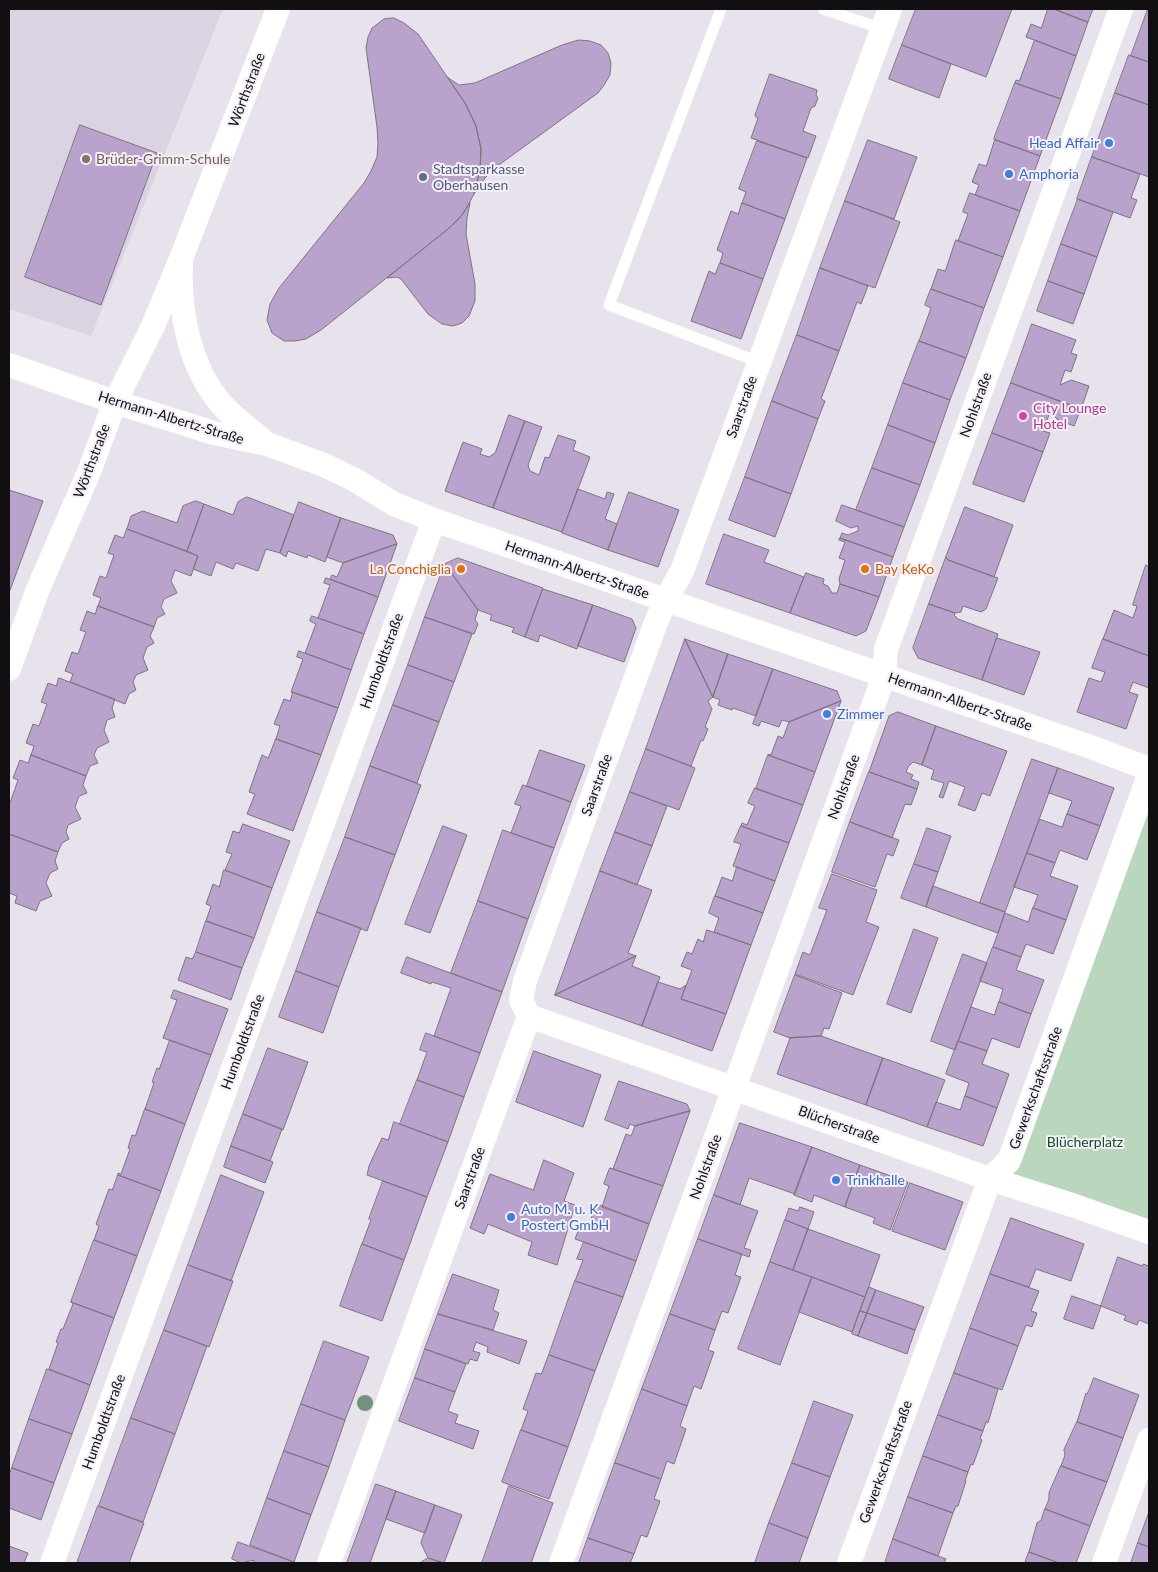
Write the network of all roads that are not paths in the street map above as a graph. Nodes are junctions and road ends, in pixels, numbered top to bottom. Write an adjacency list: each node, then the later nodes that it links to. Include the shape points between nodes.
1 (278, 9): 6 (street, Wörthstraße)
2 (721, 9): 7 (lane, via 609,305)
3 (823, 9): 5 (lane)
4 (1121, 9): 14 (street, Nohlstraße, via 886,649)
5 (886, 19): 7 (street, Saarstraße)
6 (182, 256): 9 (street, Wörthstraße); 10 (street, Wörthstraße, via 181,288 199,369 223,406)
7 (759, 362): 12 (street, Saarstraße, via 682,571)
8 (9, 365): 9 (street, Hermann-Albertz-Straße)
9 (115, 402): 10 (street, Hermann-Albertz-Straße, via 214,433); 13 (street, Wörthstraße, via 89,472 38,589)
10 (267, 444): 11 (street, Hermann-Albertz-Straße, via 324,465 394,504)
11 (434, 520): 12 (street, Hermann-Albertz-Straße); 22 (street, Humboldtstraße)
12 (665, 601): 14 (street, Hermann-Albertz-Straße); 17 (street, Saarstraße, via 525,981 521,1000)
13 (9, 669)
14 (884, 676): 15 (street, Hermann-Albertz-Straße); 18 (street, Nohlstraße)
15 (1149, 769)
16 (1149, 775): 19 (street, Gewerkschaftsstraße, via 1009,1161)
17 (529, 1016): 18 (street, Blücherstraße); 23 (street, Saarstraße)
18 (734, 1088): 19 (street, Blücherstraße); 24 (street, Nohlstraße)
19 (990, 1180): 20 (street, Blücherstraße); 25 (street, Gewerkschaftsstraße)
20 (1149, 1232)
21 (1149, 1440): 26 (street)
22 (52, 1563)
23 (329, 1563)
24 (561, 1563)
25 (849, 1563)
26 (1104, 1563)

